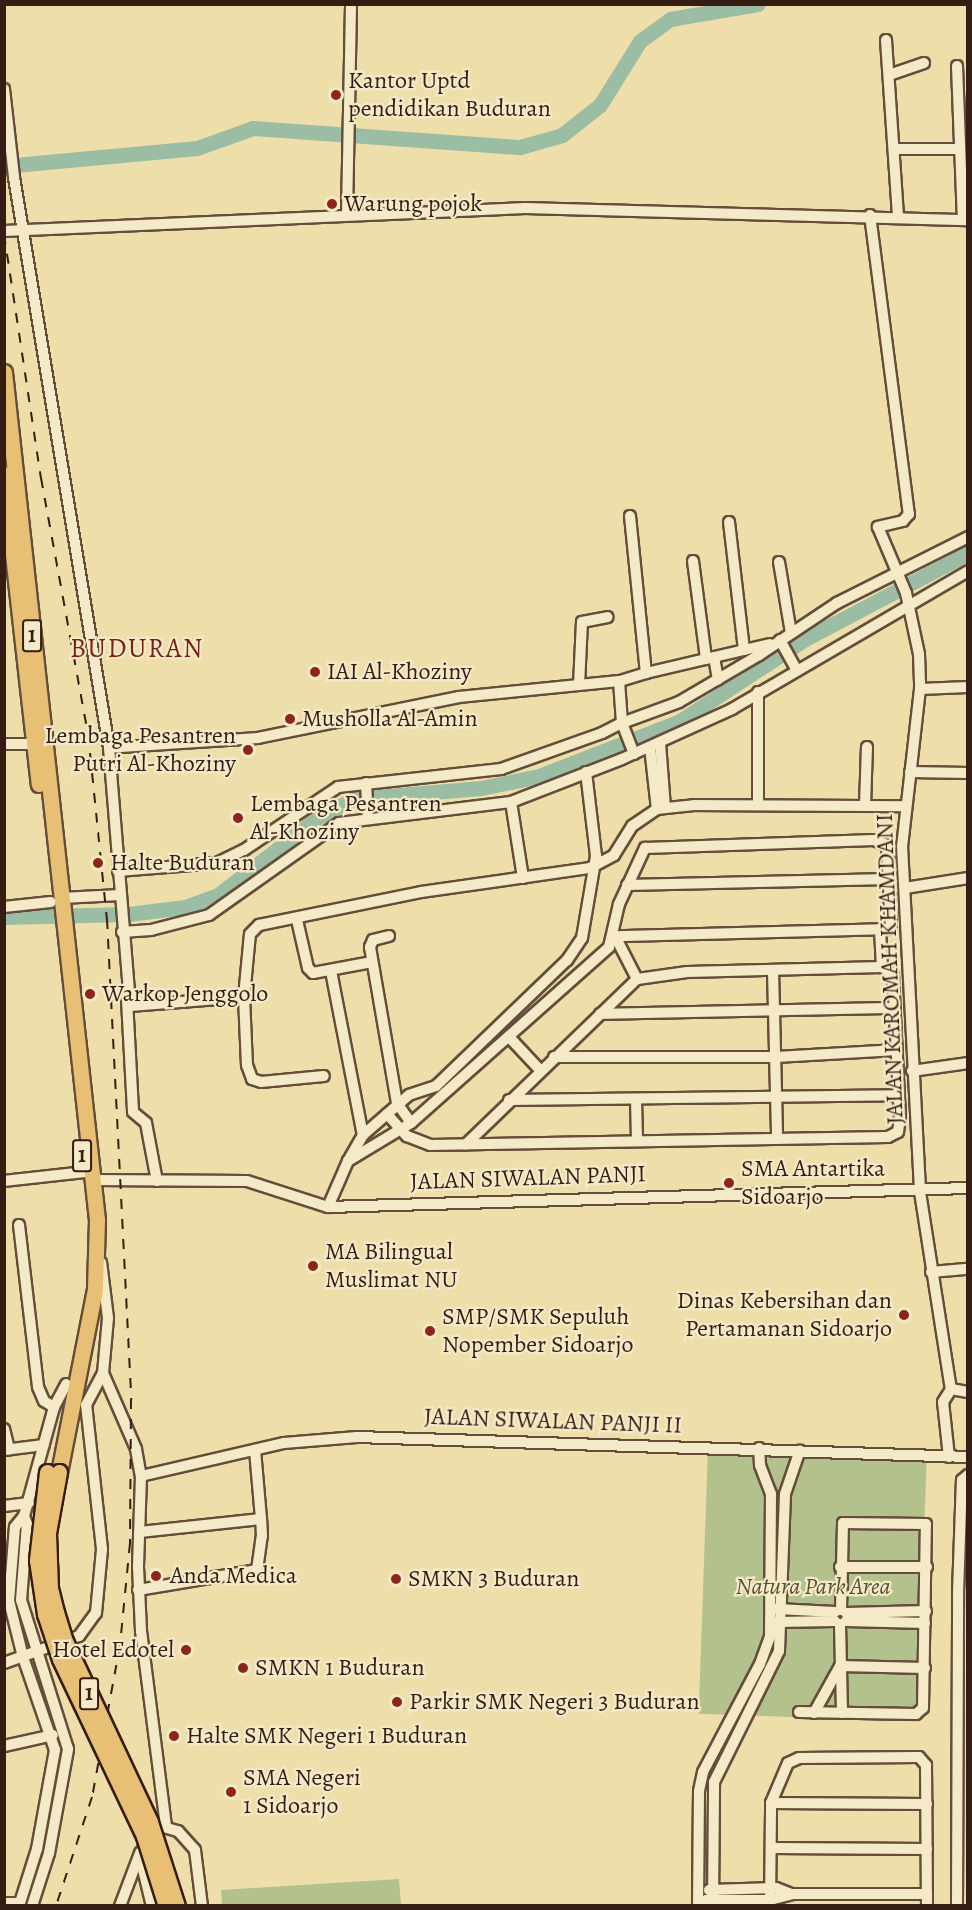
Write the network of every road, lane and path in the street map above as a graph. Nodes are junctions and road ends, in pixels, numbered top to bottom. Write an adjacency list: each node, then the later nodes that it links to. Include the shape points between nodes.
1 (351, 4): 12 (street)
2 (886, 40): 5 (street)
3 (924, 63): 5 (street)
4 (957, 66): 6 (street)
5 (889, 75): 9 (street)
6 (963, 88): 8 (street)
7 (4, 89): 17 (street)
8 (964, 135): 10 (street)
9 (894, 149): 10 (street); 14 (street)
10 (960, 149): 11 (street)
11 (964, 176): 15 (street)
12 (347, 214): 13 (street, via 525,208); 17 (street)
13 (870, 215): 14 (street); 27 (street, JALAN KAROMAH KHAMDANI, via 909,514 903,522 878,527)
14 (898, 215): 15 (street)
15 (965, 220)
16 (4, 231): 17 (street)
17 (22, 231): 49 (street)
18 (4, 372): 35 (highway, 1)
19 (4, 474): 20 (highway, 1)
20 (5, 481): 35 (highway, 1)
21 (630, 516): 36 (street)
22 (729, 522): 32 (street)
23 (968, 537): 27 (street)
24 (693, 561): 33 (street)
25 (779, 562): 30 (street)
26 (968, 571): 28 (street)
27 (899, 574): 28 (street, JALAN KAROMAH KHAMDANI); 30 (street, via 837,603)
28 (909, 606): 34 (street); 41 (street, JALAN KAROMAH KHAMDANI, via 920,654)
29 (608, 617): 39 (street, via 582,622)
30 (791, 633): 31 (street)
31 (780, 643): 32 (street); 34 (street); 37 (street)
32 (744, 650): 33 (street)
33 (710, 658): 36 (street); 37 (street)
34 (794, 665): 42 (street)
35 (30, 669): 43 (highway, 1)
36 (646, 673): 38 (street)
37 (718, 680): 44 (street)
38 (619, 681): 39 (street); 44 (street)
39 (579, 684): 49 (street, via 448,699 258,738)
40 (968, 687): 41 (street)
41 (920, 689): 52 (street, JALAN KAROMAH KHAMDANI)
42 (758, 692): 47 (street); 56 (street)
43 (33, 694): 46 (highway, 1); 69 (highway, 1)
44 (623, 726): 50 (street); 54 (street, via 501,769)
45 (4, 744): 46 (street)
46 (34, 744): 69 (highway, 1)
47 (655, 745): 50 (street); 59 (street)
48 (867, 747): 57 (street)
49 (109, 748): 62 (street)
50 (633, 751): 51 (street)
51 (586, 772): 55 (street); 61 (street)
52 (910, 772): 53 (street); 58 (street, JALAN KAROMAH KHAMDANI)
53 (968, 773)
54 (366, 785): 60 (street); 62 (street, via 328,791 244,850 217,863)
55 (511, 802): 60 (street, via 416,816); 63 (street)
56 (758, 805): 57 (street); 59 (street)
57 (866, 806): 58 (street)
58 (905, 806): 67 (street, JALAN KAROMAH KHAMDANI)
59 (661, 808): 61 (street, via 632,826 614,855)
60 (367, 815): 72 (street, via 327,829 249,890 198,920 151,930)
61 (595, 862): 63 (street, via 586,869); 99 (street, via 586,925 567,960 436,1086)
62 (118, 871): 68 (street)
63 (523, 878): 71 (street, via 421,892)
64 (968, 878): 67 (street)
65 (889, 879): 66 (street); 66 (street, via 890,849 881,841 655,845 641,852); 73 (street)
66 (627, 885): 76 (street, via 619,904)
67 (905, 888): 74 (street, JALAN KAROMAH KHAMDANI)
68 (121, 900): 69 (street); 72 (street)
69 (56, 901): 70 (street); 108 (highway, 1)
70 (5, 905)
71 (297, 920): 80 (street, via 308,968 313,973); 82 (street, via 259,925 251,930)
72 (122, 926): 83 (street)
73 (885, 929): 74 (street); 76 (street); 78 (street)
74 (906, 930): 93 (street, JALAN KAROMAH KHAMDANI)
75 (389, 936): 77 (street, via 370,942)
76 (615, 936): 81 (street); 87 (street, via 599,958)
77 (372, 962): 80 (street); 99 (street)
78 (882, 967): 79 (street); 84 (street, via 893,975)
79 (773, 970): 81 (street, via 658,974); 85 (street)
80 (331, 971): 103 (street)
81 (638, 979): 86 (street)
82 (244, 997): 83 (street, via 138,1007 130,1006); 94 (street, via 247,1065 252,1079 261,1082)
83 (127, 999): 110 (street, via 134,1112 146,1123)
84 (895, 1008): 85 (street); 88 (street)
85 (774, 1010): 86 (street); 89 (street)
86 (600, 1014): 90 (street)
87 (510, 1038): 92 (street); 101 (street)
88 (897, 1050): 89 (street); 95 (street)
89 (776, 1057): 90 (street); 97 (street)
90 (554, 1058): 92 (street)
91 (968, 1063): 93 (street)
92 (540, 1070): 98 (street)
93 (912, 1071): 112 (street, JALAN KAROMAH KHAMDANI)
94 (324, 1076)
95 (899, 1095): 97 (street); 104 (street, via 899,1126 888,1137)
96 (636, 1099): 97 (street); 98 (street); 105 (street)
97 (777, 1099): 104 (street)
98 (509, 1100): 106 (street)
99 (397, 1103): 100 (street); 101 (street)
100 (387, 1113): 102 (street); 103 (street)
101 (411, 1123): 102 (street)
102 (400, 1129): 106 (street, via 424,1144); 107 (street)
103 (363, 1135): 107 (street)
104 (777, 1137): 105 (street)
105 (637, 1141): 106 (street)
106 (466, 1144)
107 (348, 1161): 113 (street)
108 (89, 1176): 109 (street, JALAN SIWALAN PANJI); 110 (street, JALAN SIWALAN PANJI); 115 (highway, 1); 119 (highway, 1, via 87,1279)
109 (4, 1181)
110 (157, 1181): 113 (street, JALAN SIWALAN PANJI, via 246,1181)
111 (968, 1188): 112 (street, JALAN SIWALAN PANJI)
112 (920, 1192): 113 (street, JALAN SIWALAN PANJI, via 763,1191); 117 (street, JALAN KAROMAH KHAMDANI)
113 (328, 1207)
114 (18, 1225): 122 (street, via 38,1387 44,1401)
115 (97, 1245): 118 (street, via 108,1318); 131 (highway, 1, via 95,1289)
116 (968, 1269): 117 (street)
117 (932, 1272): 120 (street, JALAN KAROMAH KHAMDANI)
118 (104, 1373): 133 (street, via 136,1449); 150 (street, via 86,1405 102,1549 96,1613 79,1636)
119 (66, 1384): 122 (street); 131 (highway, 1)
120 (951, 1389): 121 (street); 129 (street, via 943,1402)
121 (968, 1392)
122 (54, 1407): 124 (street)
123 (4, 1428): 126 (street)
124 (44, 1445): 126 (street); 136 (street)
125 (759, 1448): 127 (street, JALAN SIWALAN PANJI II, via 357,1437 284,1443); 128 (street, JALAN SIWALAN PANJI II); 134 (street, via 760,1465)
126 (7, 1449)
127 (255, 1450): 133 (street, JALAN SIWALAN PANJI II); 139 (street)
128 (800, 1450): 129 (street, JALAN SIWALAN PANJI II); 135 (street)
129 (949, 1457): 130 (street, JALAN SIWALAN PANJI II)
130 (968, 1457)
131 (53, 1472): 185 (highway, 1, bridge, via 37,1560 45,1614 60,1659 144,1836); 186 (highway, 1, bridge, via 48,1533 50,1588 56,1612 70,1652 150,1822)
132 (968, 1475): 144 (street, via 962,1480)
133 (141, 1476): 140 (street)
134 (771, 1494): 135 (street); 145 (street)
135 (785, 1494): 145 (street)
136 (29, 1503): 137 (street); 138 (street)
137 (4, 1506)
138 (24, 1516): 150 (street, via 27,1524 21,1600); 151 (street, via 15,1527 9,1601)
139 (261, 1519): 140 (street); 143 (street, via 257,1570)
140 (140, 1532): 143 (street)
141 (840, 1567): 142 (street); 142 (street, via 842,1527 848,1521 926,1524); 147 (street)
142 (927, 1567): 146 (street)
143 (138, 1590): 172 (street, via 153,1745)
144 (963, 1593): 159 (street)
145 (776, 1609): 147 (street); 148 (street)
146 (926, 1611): 147 (street); 149 (street)
147 (840, 1617): 148 (street); 149 (street); 154 (street)
148 (776, 1622): 152 (street); 155 (street)
149 (925, 1623): 156 (street)
150 (35, 1653): 151 (street); 182 (street, via 68,1749 52,1842)
151 (23, 1657): 153 (street); 163 (street)
152 (761, 1661): 155 (street, via 764,1668); 157 (street)
153 (4, 1663)
154 (840, 1666): 156 (street); 161 (street); 162 (street)
155 (773, 1667): 158 (street)
156 (925, 1668): 162 (street, via 926,1702 921,1712)
157 (747, 1689): 158 (street, via 756,1689); 165 (street)
158 (758, 1694): 166 (street)
159 (963, 1704): 171 (street)
160 (799, 1712): 161 (street)
161 (814, 1713): 162 (street)
162 (842, 1713)
163 (53, 1735): 164 (street); 181 (street, via 55,1765 37,1849)
164 (4, 1746)
165 (705, 1768): 166 (street, via 710,1774); 167 (street)
166 (718, 1772): 168 (street)
167 (699, 1791): 168 (street, via 708,1787); 176 (street)
168 (712, 1791): 178 (street)
169 (771, 1803): 170 (street); 170 (street, via 788,1763 793,1760 919,1757 926,1764); 173 (street)
170 (927, 1804): 174 (street)
171 (963, 1812): 188 (street)
172 (166, 1826): 175 (street, via 151,1828); 187 (street, via 186,1837 195,1850)
173 (771, 1848): 174 (street); 177 (street)
174 (927, 1849): 179 (street)
175 (141, 1850): 183 (street); 184 (street)
176 (699, 1898): 178 (street)
177 (770, 1898): 178 (street); 179 (street, via 792,1894)
178 (713, 1899)
179 (927, 1900)
180 (4, 1903): 181 (street)
181 (19, 1904)
182 (32, 1905)
183 (120, 1905)
184 (152, 1905)
185 (166, 1905)
186 (177, 1905)
187 (202, 1905)
188 (957, 1905)

